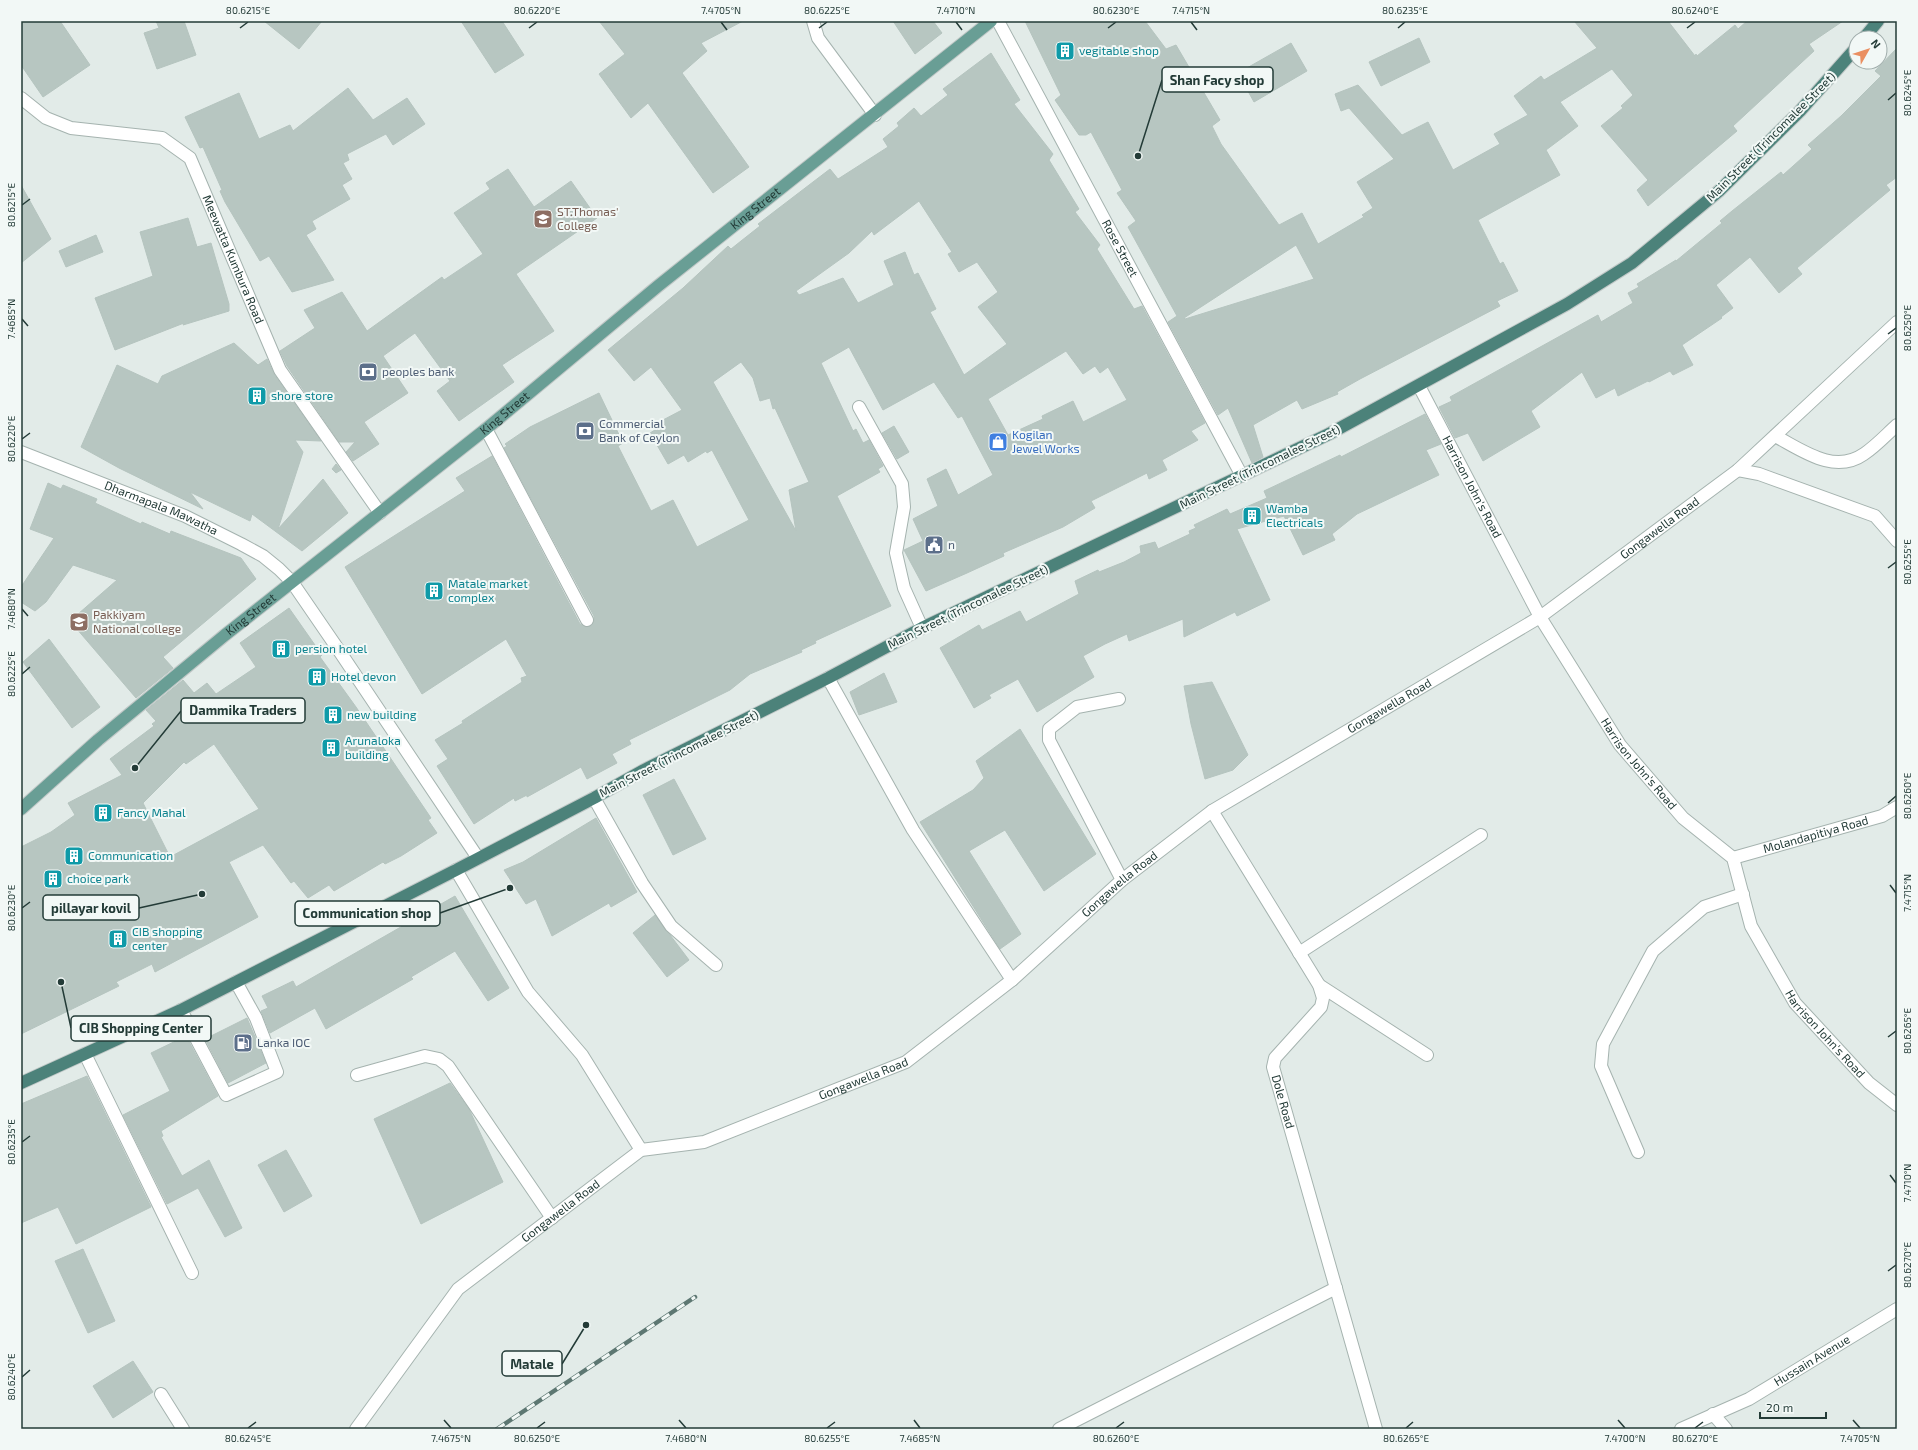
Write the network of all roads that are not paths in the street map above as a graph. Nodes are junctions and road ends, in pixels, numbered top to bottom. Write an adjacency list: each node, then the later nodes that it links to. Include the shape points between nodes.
1 (813, 21): 8 (street, via 818,38)
2 (991, 21): 8 (main road, King Street)
3 (998, 21): 17 (street, Rose Street)
4 (1878, 21): 5 (highway)
5 (1871, 30)
6 (1848, 57): 10 (highway, Main Street (Trincomalee Street), via 1742,170 1632,263 1567,304)
7 (21, 98): 18 (street, Meewatta Kumbura Road, via 46,118 71,128 162,138 190,158 280,370)
8 (875, 115): 13 (main road, King Street, via 658,286)
9 (1897, 322): 14 (street, Gongawella Road)
10 (1419, 386): 17 (highway, Main Street (Trincomalee Street)); 21 (street, Harrison John's Road)
11 (859, 407): 23 (street, via 902,484 904,507 896,553 904,588)
12 (1897, 425): 14 (street, via 1863,455 1839,463 1822,461)
13 (486, 429): 18 (main road, King Street); 22 (street)
14 (1775, 436): 16 (street, Gongawella Road)
15 (21, 452): 20 (street, Dharmapala Mawatha, via 212,528 263,556)
16 (1738, 470): 19 (street, via 1766,476 1875,516); 21 (street, Gongawella Road)
17 (1242, 476): 23 (highway, Main Street (Trincomalee Street))
18 (380, 512): 20 (main road, King Street)
19 (1897, 541)
20 (292, 582): 28 (main road, King Street, via 161,687); 31 (street, Dharmapala Mawatha)
21 (1540, 617): 29 (street, Gongawella Road); 32 (street, Harrison John's Road, via 1620,745 1683,818)
22 (587, 620)
23 (922, 628): 24 (highway, Main Street (Trincomalee Street))
24 (828, 678): 26 (highway, Main Street (Trincomalee Street), via 644,770); 38 (street, via 912,830)
25 (1119, 699): 34 (street, via 1077,708 1049,729 1050,740)
26 (594, 798): 31 (highway, Main Street (Trincomalee Street)); 37 (street, via 642,883 671,926)
27 (1897, 807): 32 (street, Molandapitiya Road, via 1882,816)
28 (21, 809)
29 (1212, 811): 34 (street, Gongawella Road); 36 (street, Dole Road)
30 (1481, 834): 36 (street)
31 (478, 858): 33 (highway, Main Street (Trincomalee Street))
32 (1733, 858): 35 (street, Harrison John's Road)
33 (456, 870): 39 (highway, Main Street (Trincomalee Street)); 47 (street, via 528,992 582,1055)
34 (1122, 880): 38 (street, Gongawella Road)
35 (1743, 894): 46 (street, Harrison John's Road, via 1752,926 1795,1003 1869,1083); 48 (street, via 1704,907 1653,951 1603,1044 1601,1066)
36 (1299, 953): 40 (street, Dole Road)
37 (716, 965)
38 (1012, 980): 47 (street, Gongawella Road, via 906,1062 704,1142)
39 (236, 982): 41 (highway, Main Street (Trincomalee Street)); 41 (street, via 256,1018 277,1072 226,1095)
40 (1319, 985): 43 (street); 51 (street, Dole Road, via 1323,998 1321,1007 1275,1058 1273,1067)
41 (181, 1010): 42 (highway, Main Street (Trincomalee Street))
42 (85, 1054): 45 (highway, Main Street (Trincomalee Street)); 50 (street)
43 (1427, 1055)
44 (357, 1075): 49 (street, via 425,1056 438,1058 448,1066)
45 (21, 1083)
46 (1897, 1105)
47 (642, 1150): 49 (street, Gongawella Road)
48 (1638, 1152)
49 (552, 1218): 56 (street, Gongawella Road, via 458,1289)
50 (192, 1273)
51 (1336, 1288): 57 (street); 58 (street, Dole Road)
52 (1897, 1309): 54 (street, Hussain Avenue, via 1749,1399)
53 (161, 1394): 55 (street)
54 (1713, 1414): 59 (street, Hussain Avenue); 60 (street)
55 (183, 1429)
56 (356, 1429)
57 (1059, 1429)
58 (1376, 1429)
59 (1681, 1429)
60 (1726, 1429)

